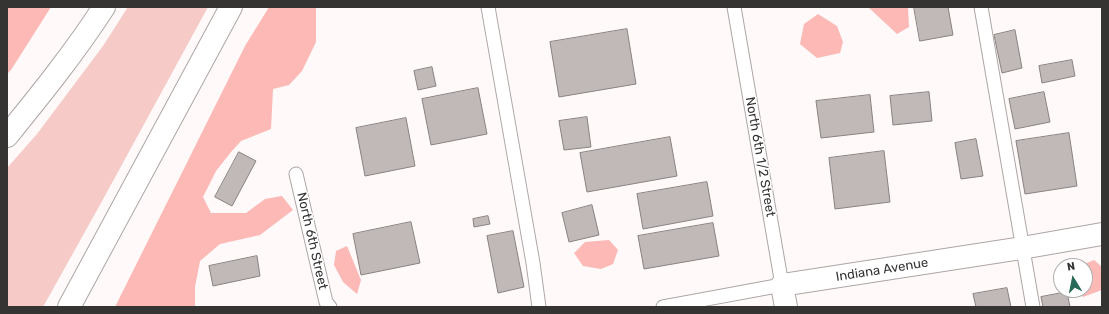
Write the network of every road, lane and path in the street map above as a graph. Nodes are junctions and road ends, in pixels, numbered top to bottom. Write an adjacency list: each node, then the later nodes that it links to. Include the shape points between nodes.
1 (104, 7): 6 (main road)
2 (231, 7): 11 (main road)
3 (488, 7): 13 (lane)
4 (734, 7): 10 (lane, North 6th 1/2 Street)
5 (981, 7): 9 (lane)
6 (7, 136)
7 (296, 174): 12 (lane, North 6th Street, via 326,302)
8 (1102, 234): 9 (main road, Indiana Avenue)
9 (1022, 248): 10 (main road, Indiana Avenue); 16 (lane)
10 (782, 285): 14 (lane, Indiana Avenue); 15 (main road, North 6th 1/2 Street)
11 (69, 307)
12 (330, 307)
13 (539, 307)
14 (663, 307)
15 (786, 307)
16 (1033, 307)

